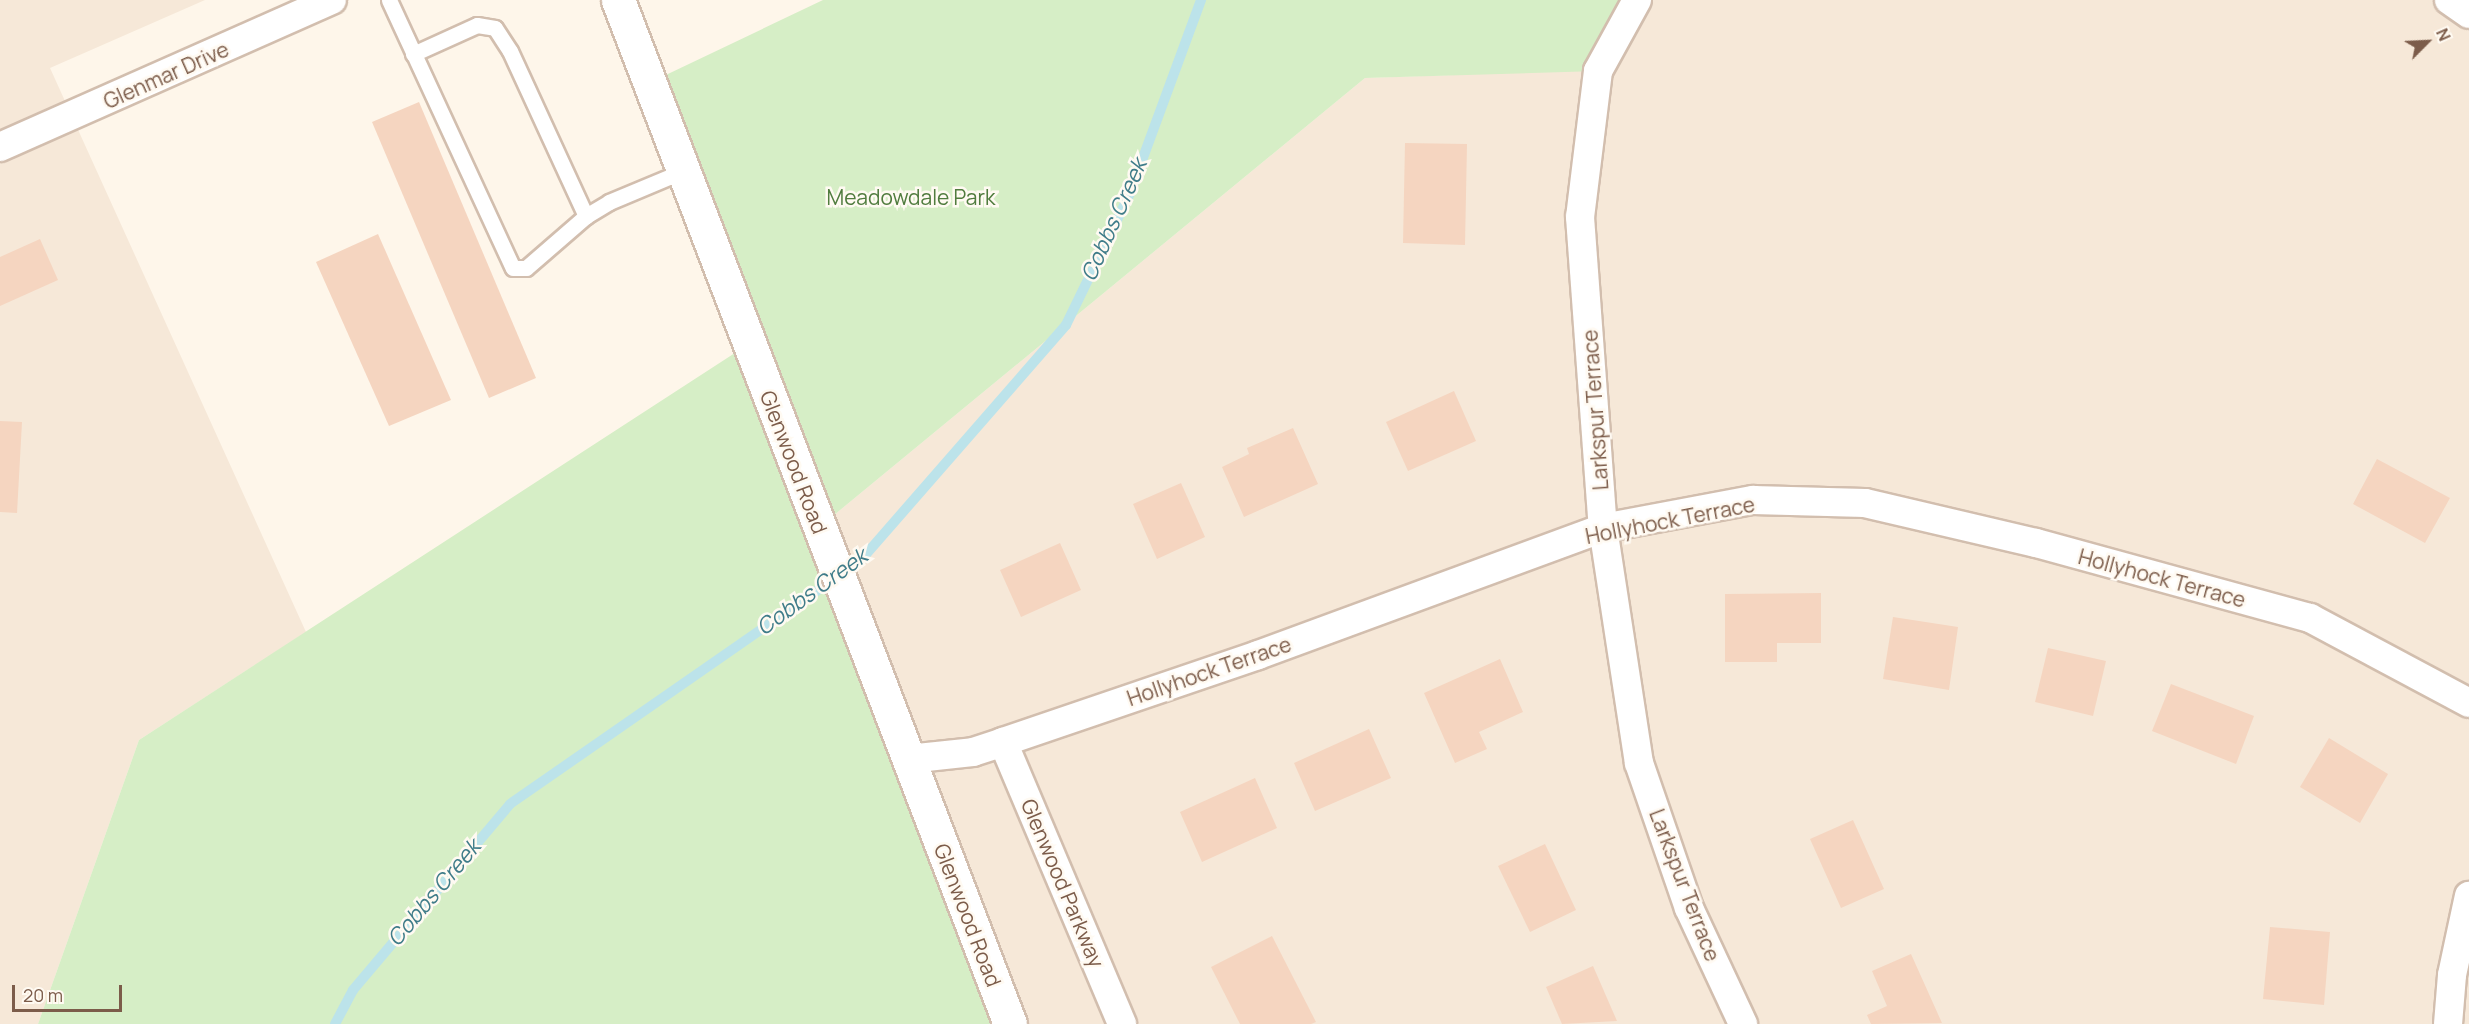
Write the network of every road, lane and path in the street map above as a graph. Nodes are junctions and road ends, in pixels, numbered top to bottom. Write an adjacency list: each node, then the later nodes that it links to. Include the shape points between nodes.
1 (332, 0): 8 (street, Glenmar Drive)
2 (389, 0): 7 (lane)
3 (618, 0): 9 (main road, Glenwood Road)
4 (1637, 0): 11 (street, Larkspur Terrace, via 1598,71 1580,217)
5 (2449, 0): 6 (street)
6 (2469, 14)
7 (413, 54): 10 (lane, via 477,25 495,28 510,51); 10 (lane, via 513,268 526,268)
8 (0, 147)
9 (683, 171): 10 (lane, via 609,202); 14 (main road, Glenwood Road)
10 (586, 216)
11 (1604, 528): 12 (street, Hollyhock Terrace, via 1753,500 1864,504 2036,543 2310,618); 13 (street, Hollyhock Terrace, via 1258,655); 18 (street, Larkspur Terrace, via 1640,762 1689,908)
12 (2469, 703)
13 (1003, 742): 14 (street, Hollyhock Terrace, via 973,752); 17 (street, Glenwood Parkway)
14 (908, 759): 16 (main road, Glenwood Road)
15 (2469, 896): 19 (street, via 2452,975)
16 (1010, 1024)
17 (1122, 1024)
18 (1743, 1024)
19 (2448, 1024)

